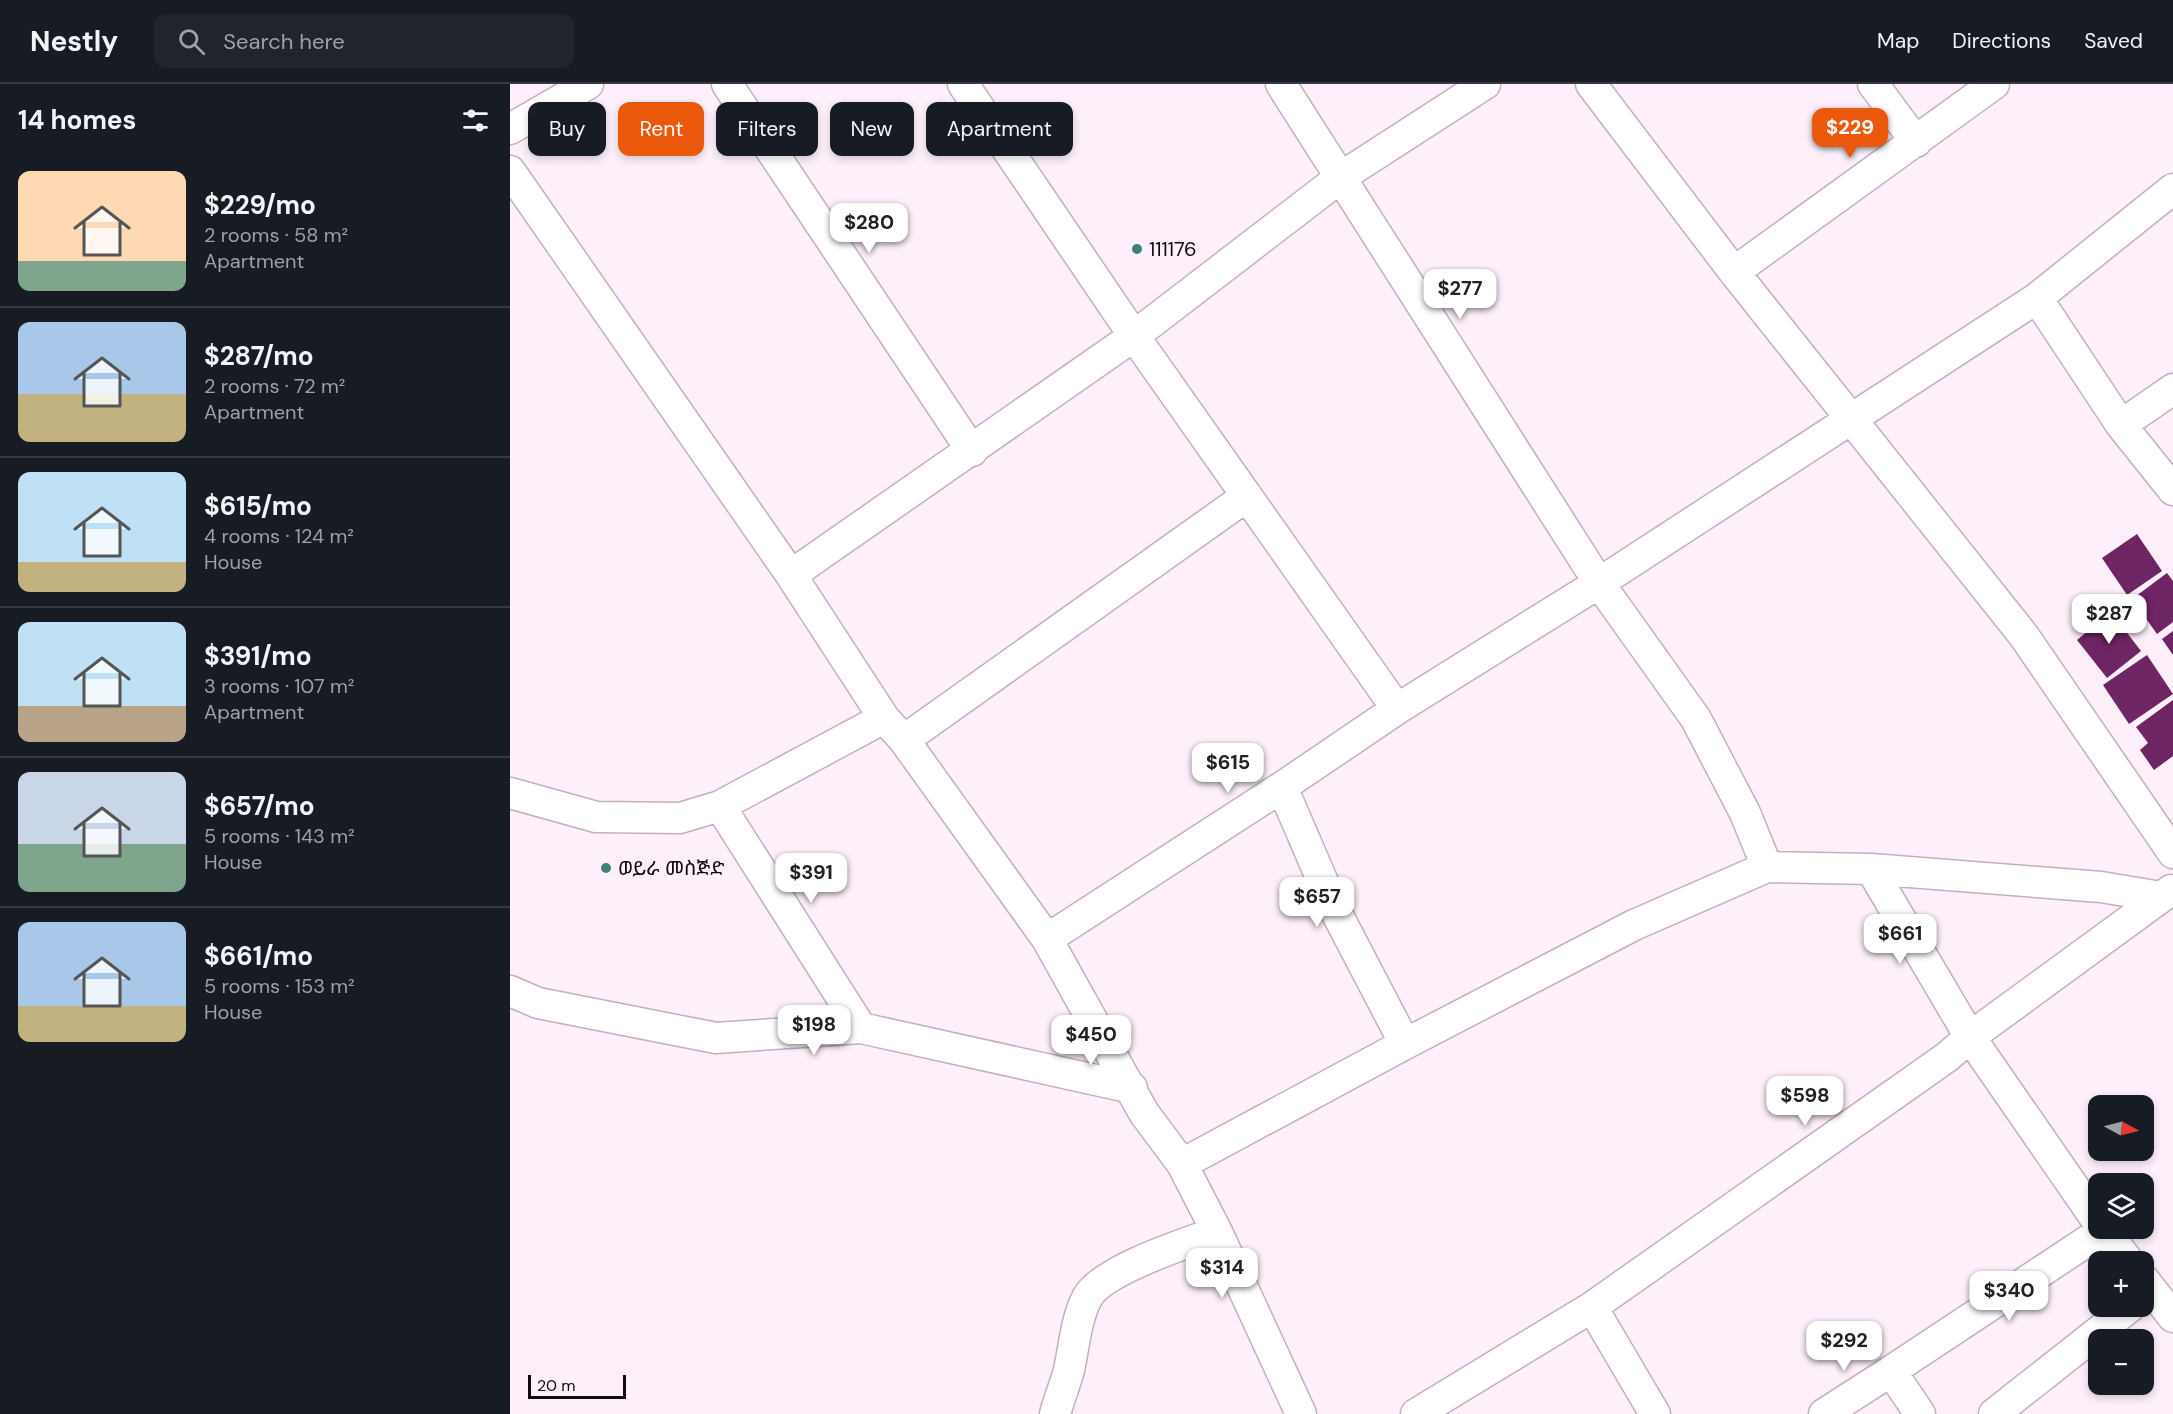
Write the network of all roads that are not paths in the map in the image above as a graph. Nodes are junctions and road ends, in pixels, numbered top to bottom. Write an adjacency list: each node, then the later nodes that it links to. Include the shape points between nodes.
1 (588, 84): 9 (street)
2 (727, 84): 21 (street)
3 (963, 84): 17 (street)
4 (1281, 84): 13 (street)
5 (1485, 84): 13 (street)
6 (1591, 84): 15 (street)
7 (1873, 84): 11 (street)
8 (1994, 84): 11 (street)
9 (557, 91): 10 (street)
10 (510, 129)
11 (1916, 142): 15 (street)
12 (510, 171): 24 (street)
13 (1341, 177): 17 (street); 25 (street)
14 (2173, 189): 16 (street)
15 (1734, 272): 19 (street)
16 (2037, 298): 19 (street); 20 (street)
17 (1134, 336): 21 (street); 23 (street)
18 (2173, 389): 20 (street)
19 (1850, 419): 25 (street); 32 (street, via 2024,636)
20 (2121, 425): 22 (street)
21 (972, 451): 24 (street)
22 (2173, 490)
23 (1247, 495): 26 (street); 28 (street)
24 (791, 575): 27 (street)
25 (1599, 583): 26 (street); 33 (street, via 1696,719 1745,813)
26 (1397, 709): 29 (street)
27 (884, 718): 28 (street); 31 (street)
28 (904, 740): 36 (street)
29 (1282, 787): 36 (street); 40 (street, via 1335,910)
30 (510, 793): 31 (street, via 596,817 680,818)
31 (720, 806): 38 (street)
32 (2173, 853)
33 (1767, 867): 34 (street); 40 (street, via 1634,925)
34 (1871, 868): 35 (street); 39 (street)
35 (2167, 892): 39 (street)
36 (1047, 939): 41 (street)
37 (510, 992): 38 (street, via 538,1003 716,1038)
38 (861, 1028): 41 (street)
39 (1970, 1037): 43 (street); 49 (street)
40 (1405, 1044): 42 (street)
41 (1132, 1088): 42 (street, via 1144,1113)
42 (1182, 1164): 44 (street)
43 (2088, 1207)
44 (1217, 1232): 53 (street, via 1155,1255 1096,1285 1081,1315); 54 (street)
45 (2088, 1237): 52 (street)
46 (2111, 1239): 47 (street)
47 (2121, 1251)
48 (2154, 1302): 51 (street)
49 (1592, 1307): 55 (street); 56 (street)
50 (2113, 1317): 59 (street)
51 (2173, 1317)
52 (1891, 1371): 57 (street); 58 (street)
53 (1055, 1414)
54 (1301, 1414)
55 (1416, 1414)
56 (1655, 1414)
57 (1824, 1414)
58 (1920, 1414)
59 (1994, 1414)

